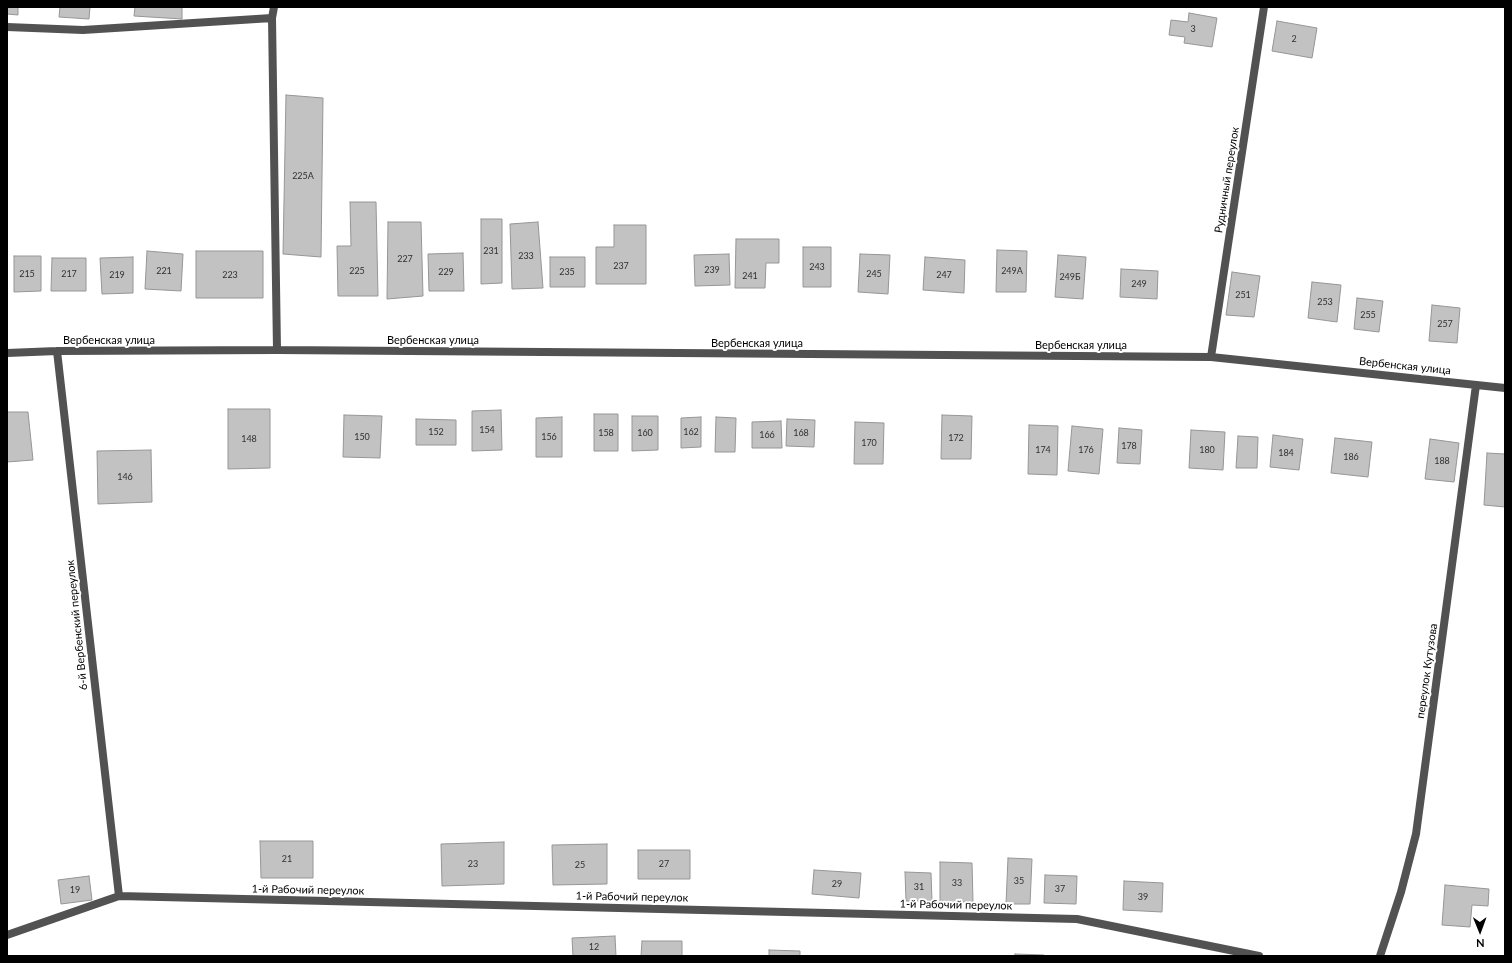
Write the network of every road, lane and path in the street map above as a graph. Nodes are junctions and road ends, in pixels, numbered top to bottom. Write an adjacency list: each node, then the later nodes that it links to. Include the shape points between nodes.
1 (274, 7): 3 (street)
2 (1264, 7): 8 (street, Рудничный переулок)
3 (272, 18): 4 (street, via 82,30); 5 (street)
4 (7, 27)
5 (277, 350): 6 (street, Вербенская улица); 8 (street, Вербенская улица)
6 (57, 351): 7 (street, Вербенская улица); 11 (street, 6-й Вербенский переулок)
7 (7, 353)
8 (1210, 357): 9 (street, Вербенская улица)
9 (1476, 385): 10 (street, Вербенская улица); 14 (street, переулок Кутузова, via 1416,834)
10 (1505, 388)
11 (119, 896): 12 (street, 1-й Рабочий переулок); 13 (street, 1-й Рабочий переулок, via 1076,919)
12 (7, 934)
13 (1259, 956)
14 (1380, 956)

